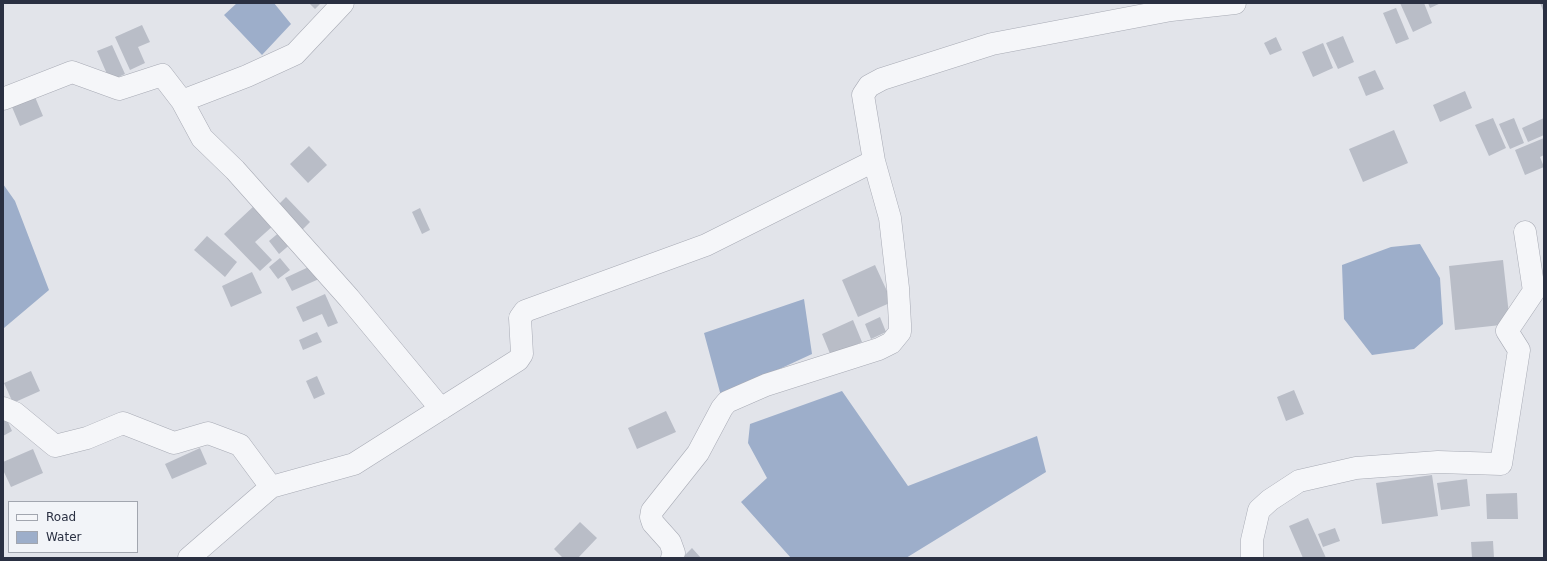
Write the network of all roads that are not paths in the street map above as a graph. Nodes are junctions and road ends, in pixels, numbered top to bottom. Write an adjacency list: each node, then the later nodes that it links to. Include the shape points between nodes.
1 (343, 3): 4 (street, via 295,54)
2 (1235, 3): 5 (street, via 1171,10 992,44 882,79 869,86 863,95)
3 (3, 99): 4 (street, via 72,72 119,89 162,75)
4 (182, 101): 8 (street, via 202,138 235,170 350,298)
5 (874, 161): 8 (street, via 706,245 525,311 520,318 522,354 518,360); 11 (street, via 890,218 900,332 891,343 879,350 766,385 727,402 698,453 652,511 653,523 670,542 674,553)
6 (1525, 232): 12 (street, via 1534,292 1507,331 1519,350 1501,464 1438,462 1356,468 1299,481 1259,510 1252,540)
7 (3, 408): 9 (street, via 15,413 55,446 88,438 122,424 174,443 208,434 240,445)
8 (441, 409): 9 (street, via 354,464)
9 (271, 487): 10 (street)
10 (189, 558)
11 (672, 558)
12 (1252, 558)

